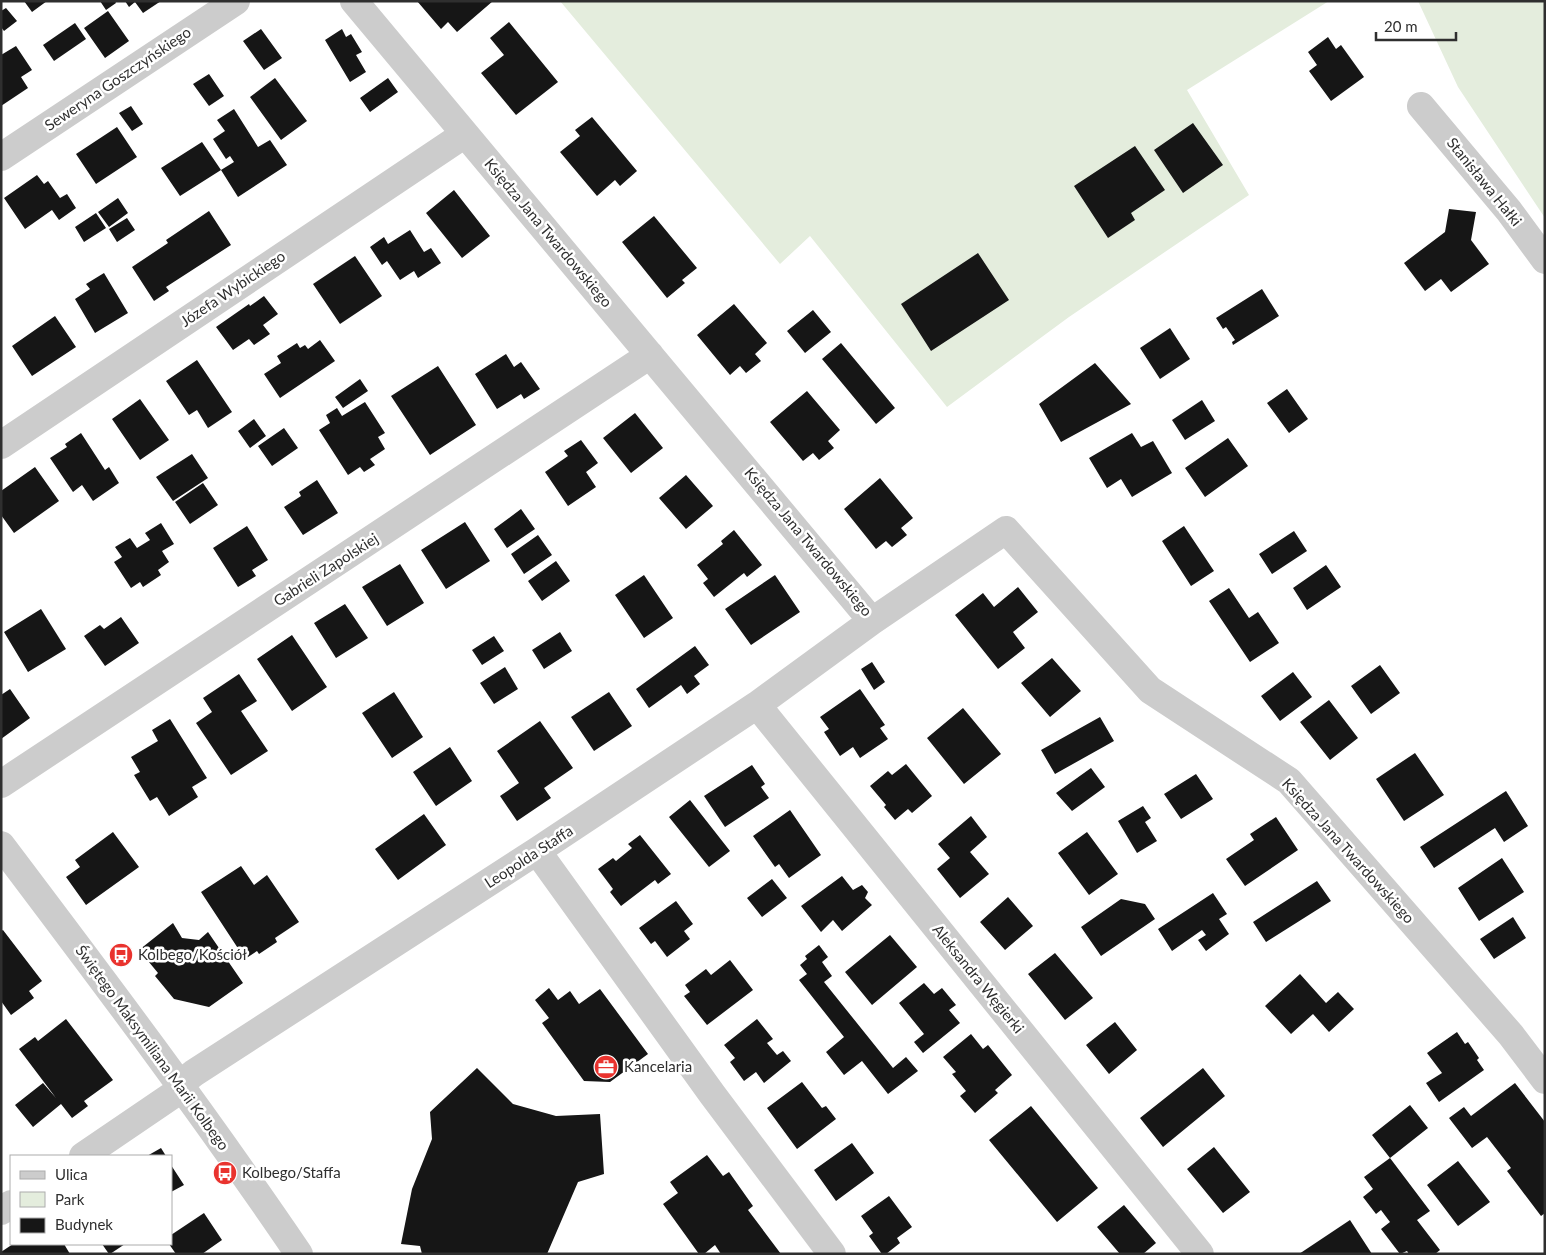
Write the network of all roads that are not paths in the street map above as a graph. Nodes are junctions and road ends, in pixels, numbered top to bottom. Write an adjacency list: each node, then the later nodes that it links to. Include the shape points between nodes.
1 (236, 1): 5 (street, Seweryna Goszczyńskiego)
2 (354, 1): 4 (street, Księdza Jana Twardowskiego)
3 (1420, 106): 6 (street, Stanisława Hałki, via 1509,211)
4 (465, 134): 7 (street, Księdza Jana Twardowskiego); 8 (street, Józefa Wybickiego)
5 (1, 157)
6 (1545, 260)
7 (650, 355): 9 (street, Księdza Jana Twardowskiego); 11 (street, Gabrieli Zapolskiej)
8 (1, 445)
9 (872, 621): 10 (street, Leopolda Staffa); 14 (street, Księdza Jana Twardowskiego, via 1006,530 1150,690 1289,782 1511,1036)
10 (757, 705): 13 (street, Leopolda Staffa); 19 (street, Aleksandra Węgierki)
11 (1, 784)
12 (1, 845): 15 (street, Świętego Maksymiliana Marii Kolbego)
13 (537, 851): 15 (street, Leopolda Staffa, via 194,1073); 18 (street)
14 (1545, 1080)
15 (182, 1086): 16 (street, Leopolda Staffa); 17 (street, Świętego Maksymiliana Marii Kolbego)
16 (83, 1155)
17 (299, 1254)
18 (832, 1254)
19 (1200, 1254)

